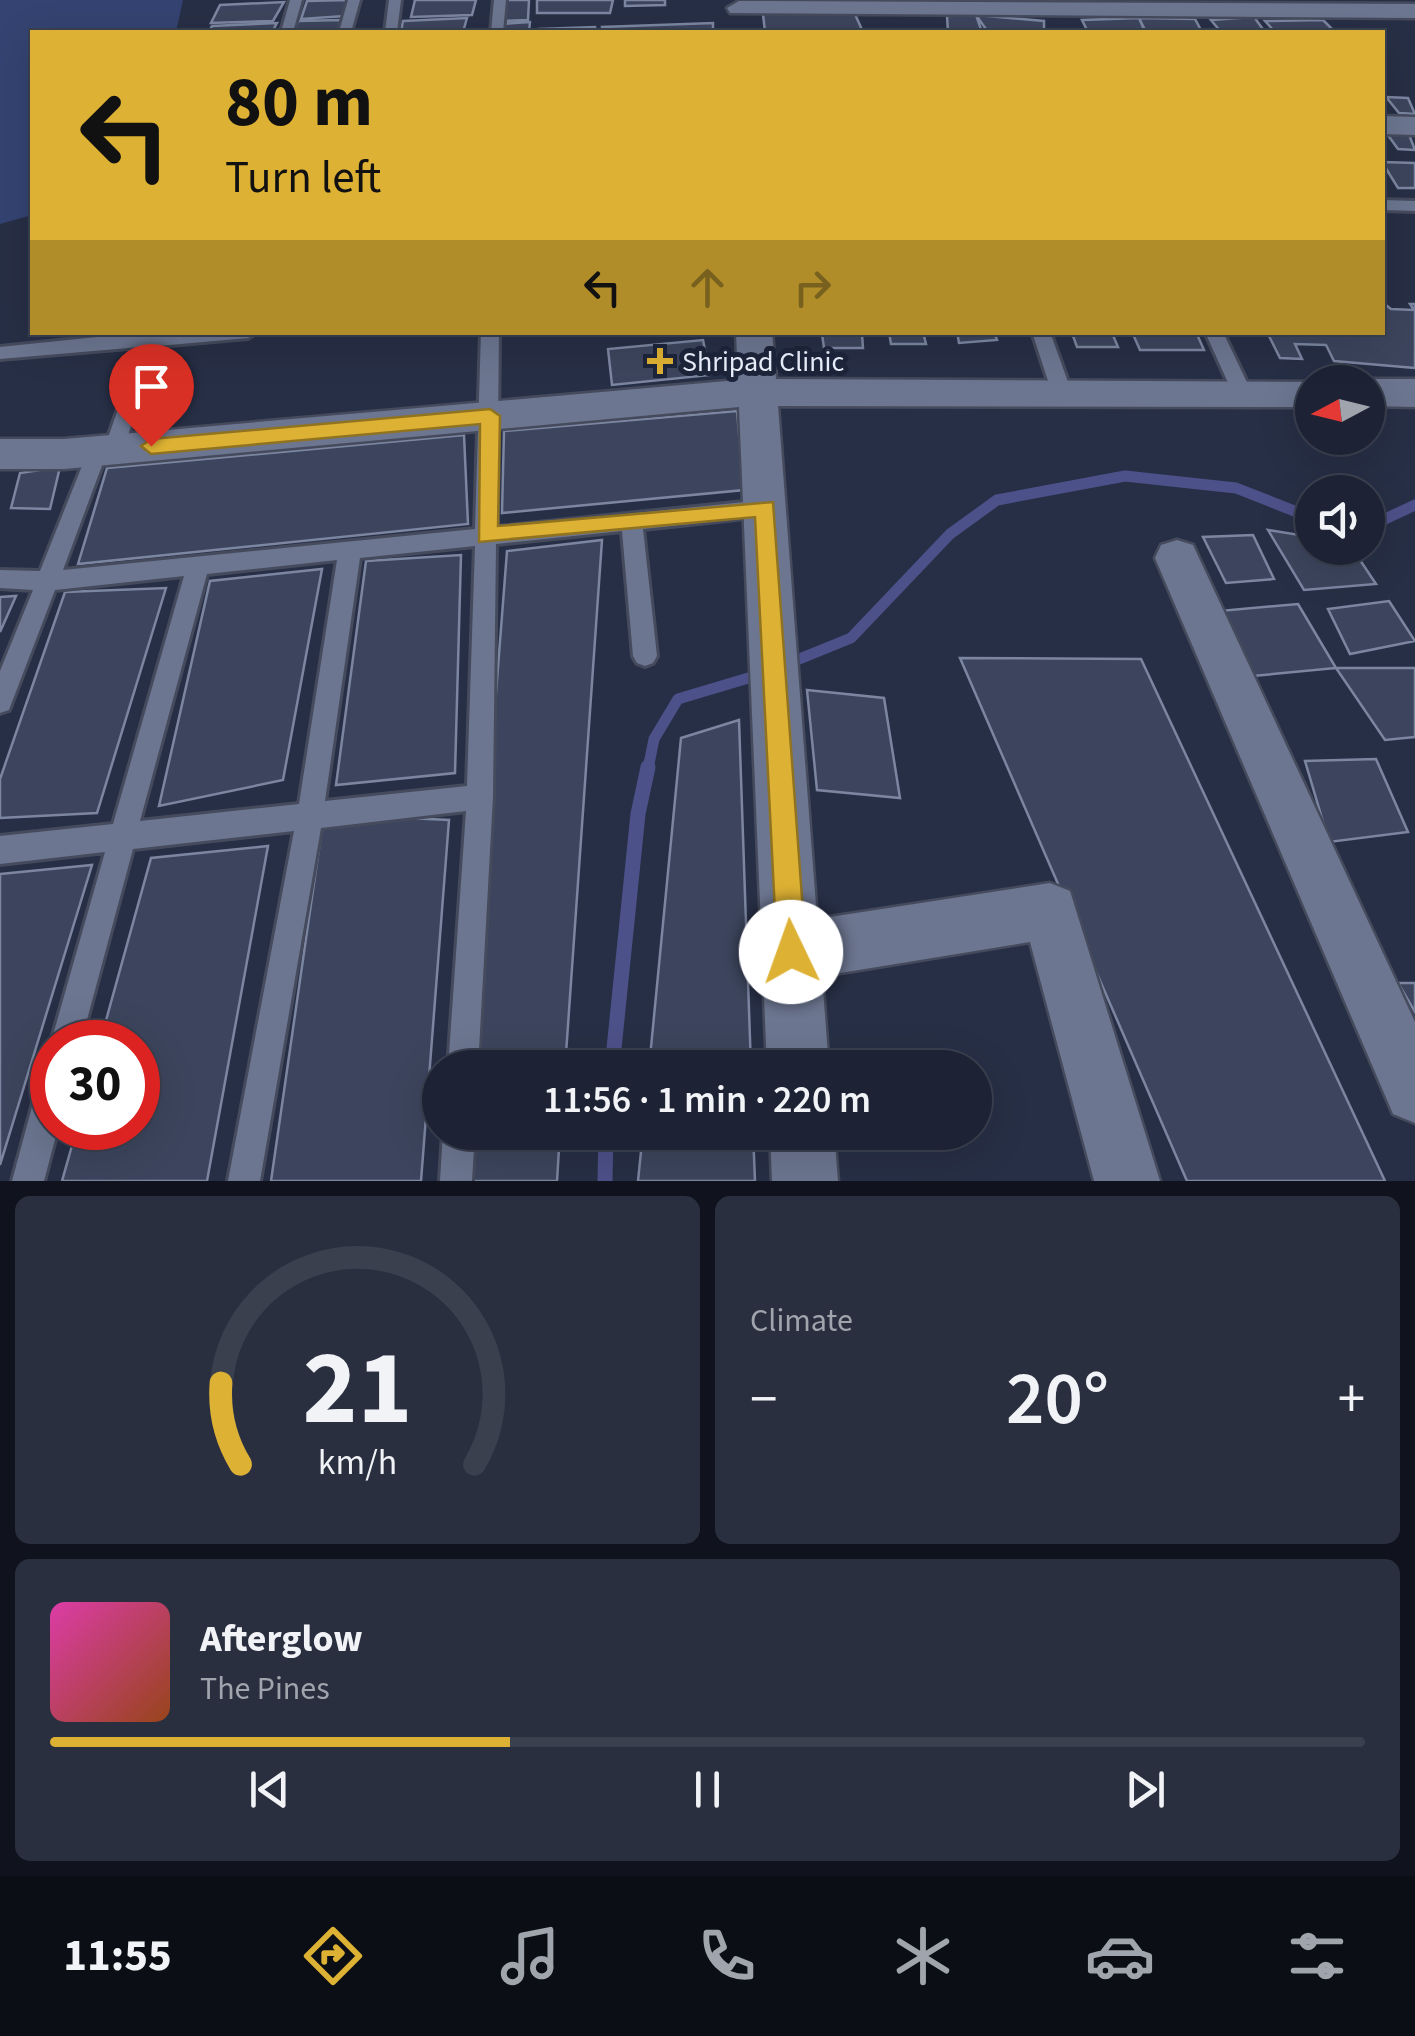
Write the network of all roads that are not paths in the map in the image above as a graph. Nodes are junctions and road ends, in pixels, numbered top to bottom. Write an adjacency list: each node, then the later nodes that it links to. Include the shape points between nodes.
1 (296, 0): 9 (lane)
2 (354, 0): 10 (lane)
3 (396, 0): 11 (lane)
4 (500, 0): 12 (lane)
5 (930, 4): 6 (street); 8 (street)
6 (1056, 5): 7 (street)
7 (1415, 12)
8 (739, 13)
9 (288, 30)
10 (346, 30)
11 (391, 30)
12 (497, 30)
13 (1385, 125): 14 (street)
14 (1415, 126)
15 (1385, 205): 16 (lane)
16 (1415, 206)
17 (490, 335): 30 (lane)
18 (754, 335): 24 (street)
19 (1042, 335): 25 (lane)
20 (1215, 335): 26 (lane)
21 (152, 336): 22 (lane); 31 (lane)
22 (38, 342): 23 (lane)
23 (0, 353)
24 (758, 392): 25 (street); 30 (street); 33 (street)
25 (1062, 393): 26 (street)
26 (1242, 393): 27 (street)
27 (1295, 393)
28 (1385, 393): 29 (street)
29 (1415, 394)
30 (490, 416): 31 (street); 35 (lane)
31 (106, 451): 32 (street); 40 (lane)
32 (0, 454)
33 (765, 508): 34 (lane); 47 (street)
34 (632, 521): 35 (lane); 41 (lane)
35 (487, 536): 36 (lane); 43 (lane)
36 (350, 550): 38 (lane); 44 (lane)
37 (1177, 558): 51 (street)
38 (198, 566): 40 (lane); 45 (lane)
39 (0, 579): 40 (lane)
40 (48, 581): 42 (lane)
41 (645, 656)
42 (0, 702)
43 (480, 797): 44 (lane); 49 (lane)
44 (310, 816): 45 (lane); 56 (lane)
45 (123, 837): 46 (lane); 48 (lane)
46 (0, 850)
47 (791, 952): 50 (street); 59 (street, via 1050,911)
48 (72, 1020)
49 (464, 1050)
50 (797, 1050)
51 (1415, 1092)
52 (36, 1150): 55 (lane)
53 (458, 1150): 57 (lane)
54 (803, 1150): 58 (street)
55 (28, 1181)
56 (244, 1181)
57 (456, 1181)
58 (805, 1181)
59 (1127, 1181)

